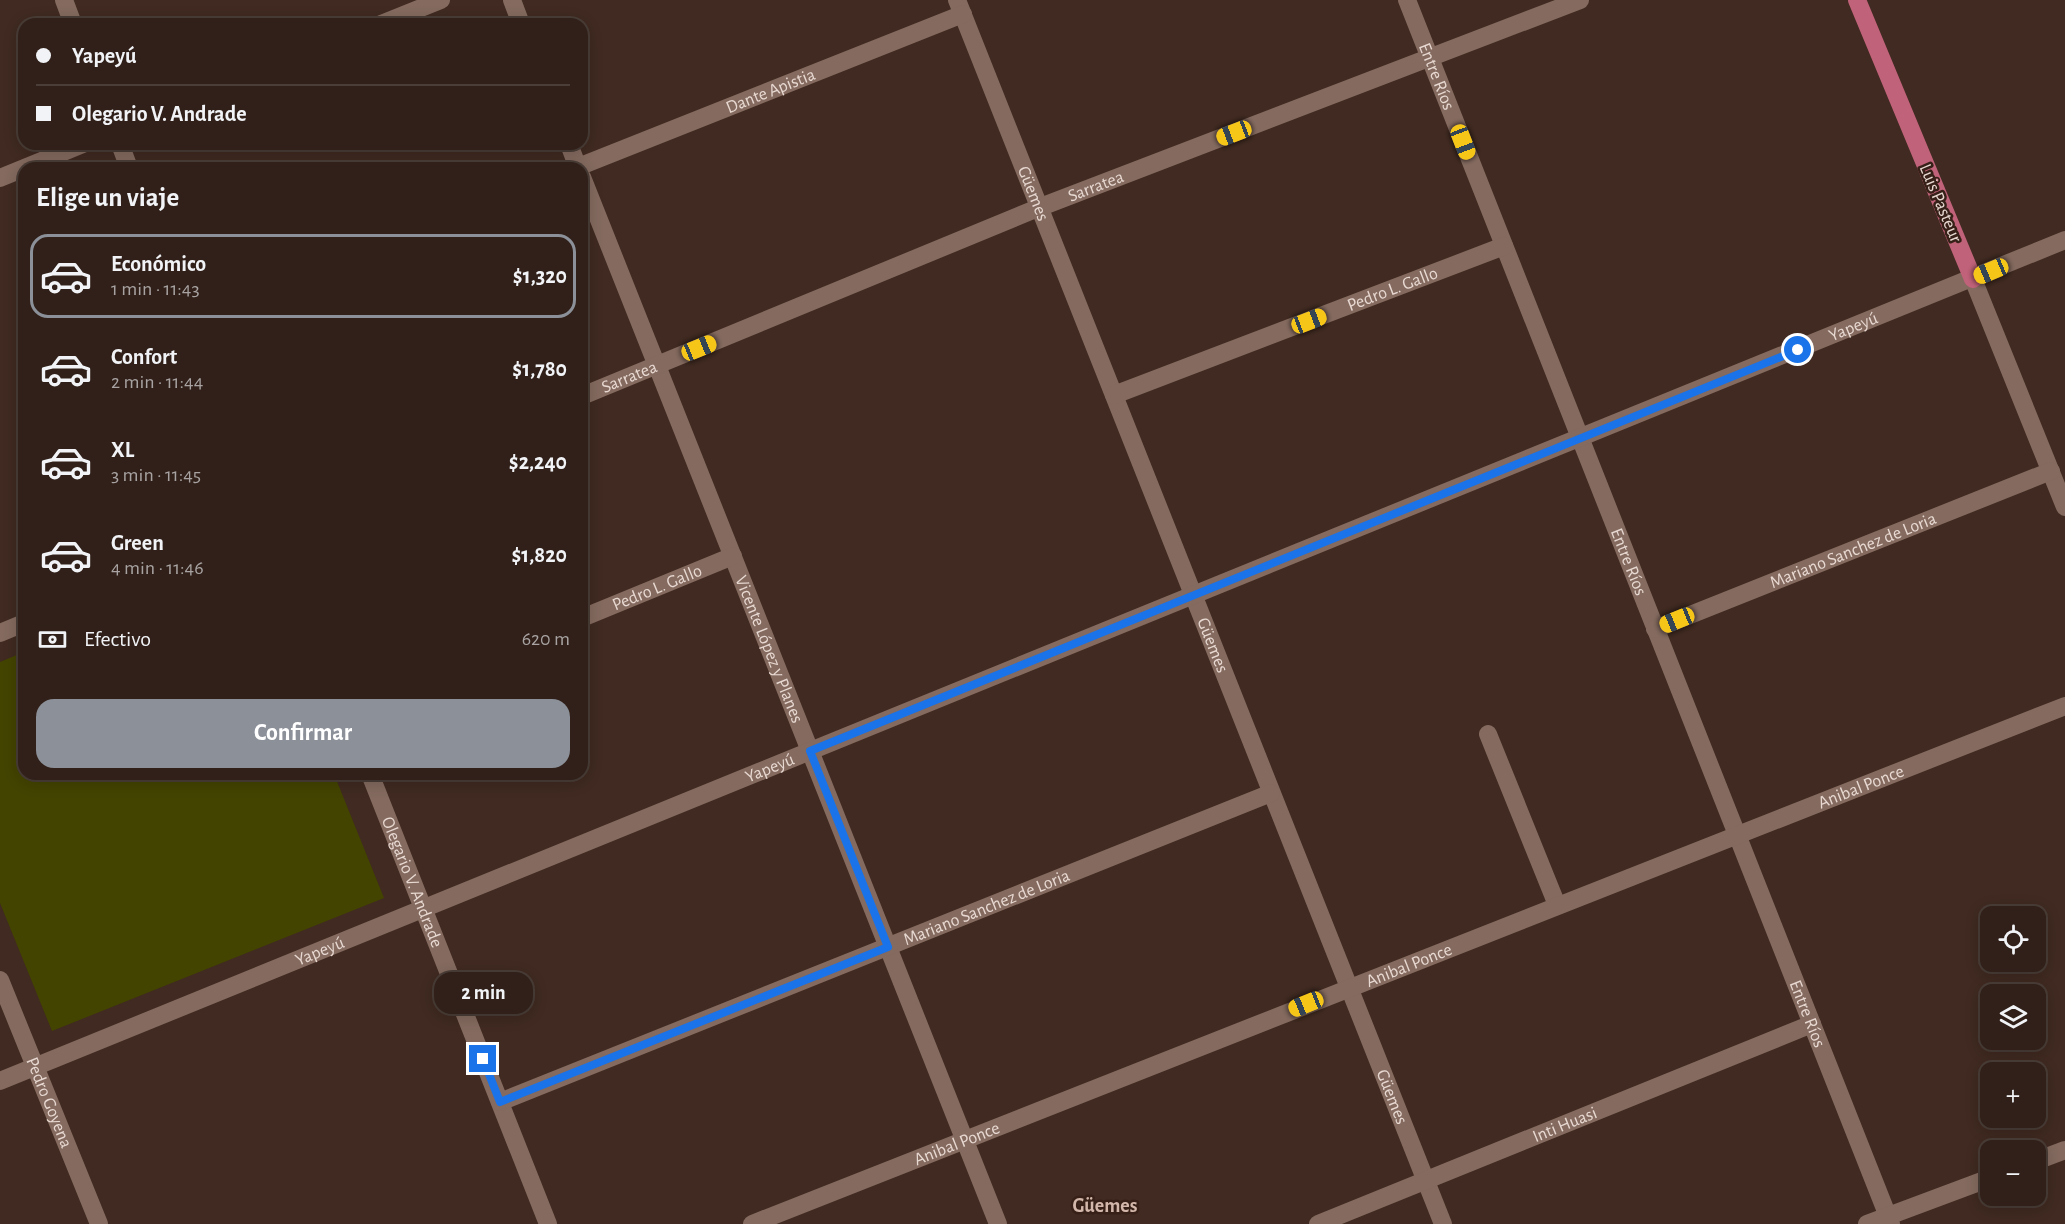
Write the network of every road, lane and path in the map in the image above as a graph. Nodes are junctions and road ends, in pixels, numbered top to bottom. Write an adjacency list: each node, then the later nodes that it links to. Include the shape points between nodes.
1 (64, 0): 8 (street)
2 (441, 0): 9 (street)
3 (512, 0): 10 (street)
4 (1407, 0): 11 (street, Entre Ríos)
5 (1580, 0): 11 (street, Sarratea)
6 (1857, 0): 21 (main road, Luis Pasteur)
7 (960, 7): 14 (street, Dante Apistia); 18 (street, Güemes)
8 (71, 18)
9 (396, 18)
10 (520, 18)
11 (1430, 58): 18 (street, Sarratea); 20 (street, Entre Ríos)
12 (68, 150): 13 (street)
13 (39, 162)
14 (588, 167)
15 (18, 171): 16 (street)
16 (0, 178)
17 (588, 193): 22 (street, Vicente López y Planes)
18 (1038, 208): 22 (street, Sarratea); 24 (street, Güemes)
19 (2065, 240): 21 (street, Yapeyú)
20 (1504, 246): 24 (street, Pedro L. Gallo); 25 (street, Entre Ríos)
21 (1973, 279): 25 (street, Yapeyú); 26 (street, Luis Pasteur)
22 (657, 365): 23 (street, Sarratea); 28 (street, Vicente López y Planes)
23 (588, 394)
24 (1114, 395): 29 (street, Güemes)
25 (1580, 439): 29 (street, Yapeyú); 32 (street, Entre Ríos)
26 (2051, 471): 27 (street, Luis Pasteur); 32 (street, Mariano Sanchez de Loria)
27 (2065, 507)
28 (733, 556): 30 (street, Pedro L. Gallo); 36 (street, Vicente López y Planes)
29 (1194, 596): 36 (street, Yapeyú); 38 (street, Güemes)
30 (588, 616)
31 (18, 626): 33 (street)
32 (1655, 629): 39 (street, Entre Ríos)
33 (0, 633)
34 (2065, 706): 39 (street, Anibal Ponce)
35 (1488, 734): 40 (street)
36 (810, 751): 41 (street, Yapeyú); 42 (street, Vicente López y Planes)
37 (372, 780): 41 (street, Olegario V. Andrade)
38 (1271, 793): 42 (street, Mariano Sanchez de Loria); 44 (street, Güemes)
39 (1737, 835): 40 (street, Anibal Ponce); 45 (street, Entre Ríos)
40 (1557, 905): 44 (street, Anibal Ponce)
41 (423, 909): 46 (street, Yapeyú); 48 (street, Olegario V. Andrade)
42 (888, 947): 48 (street, Mariano Sanchez de Loria); 49 (street, Vicente López y Planes)
43 (0, 980): 46 (street, Pedro Goyena)
44 (1349, 987): 49 (street, Anibal Ponce); 52 (street, Güemes)
45 (1812, 1024): 52 (street, Inti Huasi); 54 (street, Entre Ríos)
46 (35, 1067): 47 (street, Yapeyú); 55 (street, Pedro Goyena)
47 (0, 1081)
48 (500, 1102): 56 (street, Olegario V. Andrade)
49 (965, 1141): 57 (street, Anibal Ponce); 58 (street, Vicente López y Planes)
50 (2065, 1150): 51 (street)
51 (2046, 1157)
52 (1426, 1180): 59 (street, Inti Huasi); 60 (street, Güemes)
53 (1980, 1182): 54 (street)
54 (1889, 1220): 61 (street)
55 (99, 1224)
56 (548, 1224)
57 (752, 1224)
58 (998, 1224)
59 (1318, 1224)
60 (1443, 1224)
61 (1867, 1224)

